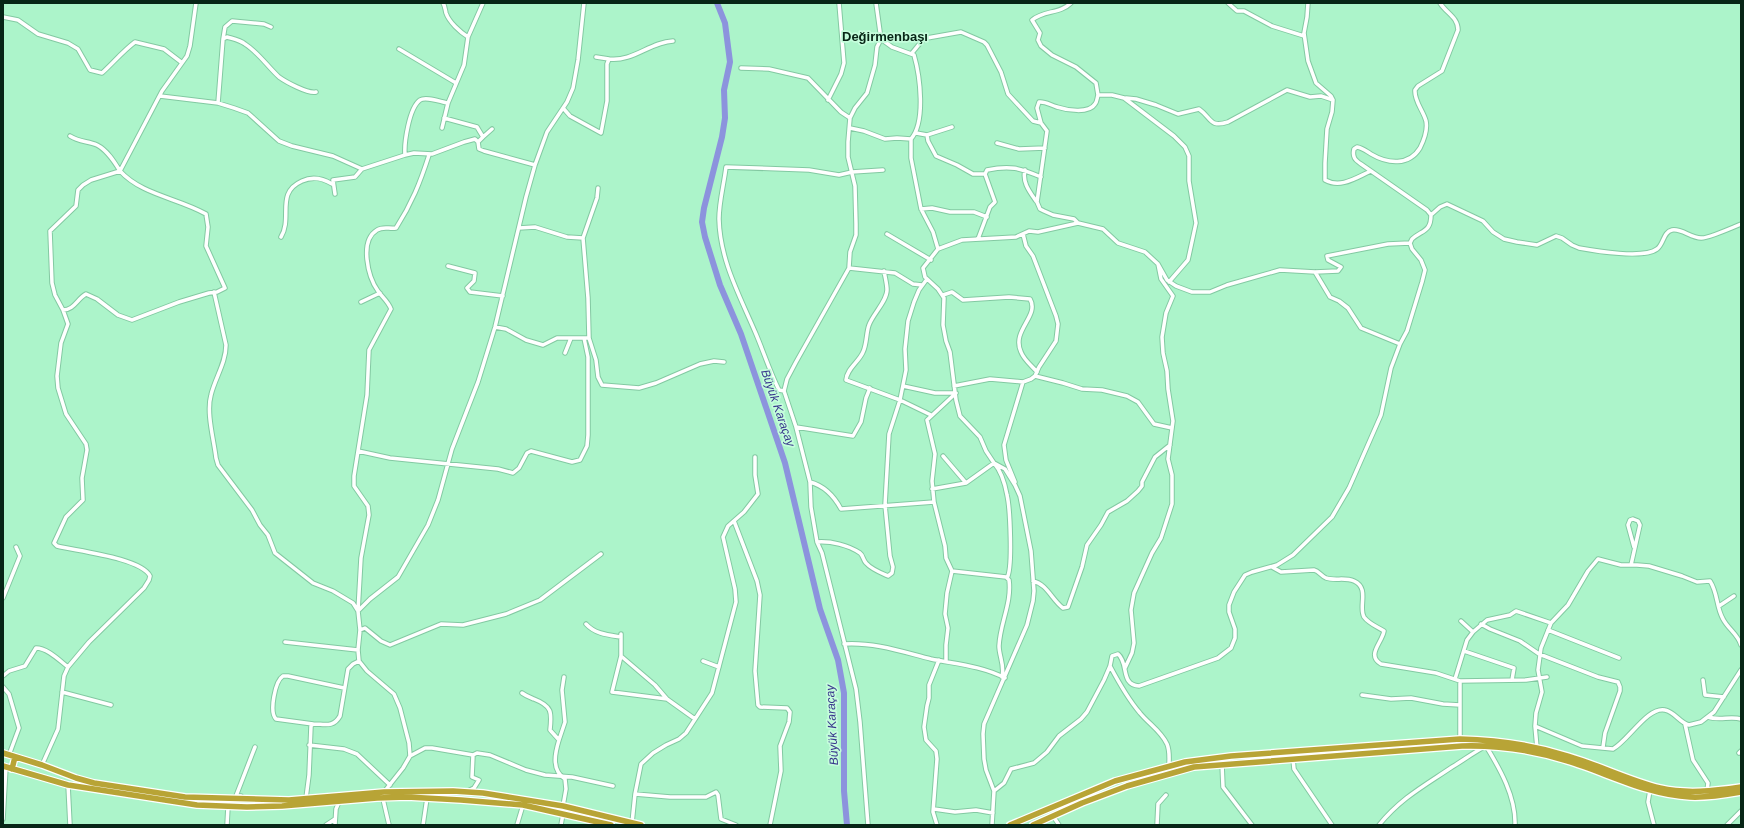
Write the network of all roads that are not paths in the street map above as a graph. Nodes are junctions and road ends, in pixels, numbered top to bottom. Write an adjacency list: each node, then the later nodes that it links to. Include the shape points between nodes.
1 (196, 3): 22 (street, via 190,46 187,56)
2 (443, 3): 14 (street, via 451,21)
3 (483, 3): 14 (street)
4 (584, 3): 33 (street, via 573,88)
5 (839, 3): 29 (street, via 844,63)
6 (876, 3): 16 (street)
7 (1071, 3): 26 (street, via 1065,9 1042,14 1032,20 1040,33 1038,40 1041,46 1096,83)
8 (1228, 3): 13 (street, via 1237,11 1244,11 1272,26)
9 (1308, 3): 13 (street)
10 (1440, 3): 56 (street, via 1454,17 1458,30 1442,71 1415,90 1416,100 1426,123 1422,143 1416,155 1404,161 1380,158 1358,147 1354,149 1354,159)
11 (3, 17): 22 (street, via 18,20 38,34 68,43 78,49 90,70 96,73 102,73 135,42 164,49)
12 (271, 27): 15 (street, via 232,21 225,27)
13 (1304, 36): 30 (street, via 1314,78)
14 (468, 37): 24 (street, via 464,64)
15 (223, 39): 25 (street, via 227,37 246,44 279,77 304,90); 31 (street)
16 (881, 39): 19 (street); 35 (street, via 877,46 867,93)
17 (673, 41): 21 (street, via 654,45 633,56)
18 (399, 49): 24 (street)
19 (912, 53): 36 (street, via 927,38 961,32 984,42 1001,72 1008,94 1034,121); 41 (street, via 917,66 921,100)
20 (596, 57): 21 (street)
21 (609, 59): 33 (street, via 607,101 601,133 570,116)
22 (181, 62): 27 (street)
23 (741, 68): 29 (street, via 769,69 808,78)
24 (456, 83): 32 (street)
25 (316, 92)
26 (1098, 95): 28 (street); 36 (street, via 1092,108 1079,110 1039,102 1037,108)
27 (160, 96): 31 (street); 55 (street)
28 (1124, 98): 30 (street, via 1149,103 1178,114 1199,109 1213,123 1219,125 1287,90); 84 (street, via 1174,136 1185,147 1189,156 1189,181 1196,223 1188,260)
29 (828, 100): 35 (street)
30 (1333, 100): 56 (street, via 1328,129 1325,180 1337,183 1352,181)
31 (218, 103): 52 (street, via 248,113 279,141 333,156)
32 (448, 103): 34 (street); 50 (street, via 420,100 407,131)
33 (563, 108): 51 (street, via 547,132)
34 (444, 118): 38 (street); 44 (street, via 477,127)
35 (850, 118): 39 (street)
36 (1041, 124): 48 (street, via 1047,131)
37 (952, 127): 42 (street)
38 (442, 128)
39 (850, 128): 45 (street, via 885,139); 57 (street, via 848,157)
40 (492, 129): 44 (street)
41 (916, 133): 42 (street); 45 (street)
42 (927, 135): 58 (street, via 936,156 973,174)
43 (70, 136): 55 (street, via 97,145 107,153)
44 (483, 137): 46 (street)
45 (911, 139): 64 (street, via 910,158)
46 (478, 142): 49 (street, via 475,139); 51 (street, via 479,148 484,151)
47 (997, 143): 48 (street, via 1018,149)
48 (1045, 148): 59 (street)
49 (430, 154): 50 (street); 87 (street, via 410,206 396,228 378,229 370,238 367,261)
50 (405, 155): 52 (street)
51 (535, 165): 69 (street)
52 (362, 169): 60 (street, via 355,177 333,180)
53 (883, 170): 57 (street)
54 (1025, 170): 58 (street, via 1003,167 987,170); 59 (street); 63 (street, via 1024,181)
55 (120, 171): 86 (street, via 162,196 206,214 206,246 225,288); 91 (street, via 83,185 78,190 76,206 50,231 52,283)
56 (1370, 171): 65 (street)
57 (852, 172): 80 (street, via 855,186 856,235 850,252); 104 (street, via 839,174 809,170 726,167 719,218 724,259 769,371 779,390)
58 (985, 174): 66 (street, via 995,202 990,207)
59 (1041, 177): 63 (street)
60 (332, 184): 62 (street); 72 (street, via 322,178 315,178 292,188 286,197 286,221)
61 (598, 188): 73 (street)
62 (335, 194)
63 (1037, 202): 67 (street, via 1040,209 1053,215 1074,219)
64 (921, 209): 66 (street, via 974,212); 76 (street, via 933,232)
65 (1431, 215): 68 (street, via 1447,204 1483,221 1498,236 1517,242 1539,244 1556,236 1579,248 1638,253 1656,250 1671,230 1704,238); 75 (street, via 1429,227 1414,237)
66 (987, 217): 74 (street)
67 (1078, 223): 71 (street); 78 (street, via 1103,229 1118,243 1145,252)
68 (1741, 224)
69 (519, 228): 73 (street, via 535,227 568,237); 89 (street)
70 (887, 234): 77 (street)
71 (1023, 234): 74 (street, via 1016,237); 99 (street, via 1058,324 1056,341)
72 (281, 237)
73 (583, 238): 95 (street)
74 (978, 239): 76 (street, via 962,240)
75 (1410, 243): 82 (street, via 1329,254 1326,258 1341,267 1340,270); 96 (street, via 1425,270 1407,331)
76 (938, 249): 77 (street)
77 (931, 260): 83 (street, via 923,268)
78 (1158, 264): 84 (street); 109 (street, via 1161,279 1173,296 1166,313 1162,337)
79 (448, 266): 89 (street, via 475,273 474,281 467,288 470,292)
80 (849, 268): 81 (street); 104 (street, via 793,367)
81 (884, 271): 85 (street, via 895,273 913,284); 103 (street, via 886,298 869,325 864,351 846,376 846,380)
82 (1315, 272): 84 (street, via 1280,270 1205,293 1184,290); 96 (street, via 1330,297 1348,308 1361,328)
83 (927, 280): 85 (street); 88 (street)
84 (1169, 282)
85 (922, 285): 101 (street, via 908,321 906,370)
86 (214, 292): 91 (street, via 132,320 118,315 86,294 68,310); 135 (street, via 226,345 226,353 210,404 218,465 252,510 268,535 275,553 313,583 353,603)
87 (380, 293): 90 (street); 111 (street, via 390,309 369,350 367,395)
88 (943, 295): 99 (street, via 952,292 963,300 1009,297 1030,300 1032,306 1029,318 1020,331 1018,343 1022,354); 102 (street, via 943,325 950,352)
89 (503, 296): 92 (street)
90 (362, 302)
91 (63, 310): 156 (street, via 68,324 59,354 58,388 66,414 86,444 87,450 82,478 83,500 66,517 54,544 126,560 150,576 144,588 89,642)
92 (495, 327): 93 (street, via 543,345 557,338); 115 (street, via 478,382)
93 (571, 338): 94 (street); 97 (street)
94 (584, 338): 95 (street); 115 (street, via 588,357 588,436 587,446 580,460 572,462 531,451 513,473)
95 (589, 338): 98 (street, via 602,385 639,388 700,364)
96 (1400, 344): 128 (street, via 1390,372 1379,421 1337,510 1288,560)
97 (565, 353)
98 (724, 362)
99 (1036, 374): 100 (street); 109 (street, via 1082,389 1102,390 1127,396 1138,402 1154,424)
100 (1023, 382): 102 (street, via 990,379); 118 (street, via 1004,445 1006,460)
101 (902, 386): 105 (street, via 935,393); 106 (street)
102 (954, 386): 105 (street)
103 (870, 388): 106 (street); 108 (street, via 861,422 853,436)
104 (784, 391): 108 (street)
105 (956, 393): 107 (street); 114 (street, via 960,416 980,437)
106 (900, 400): 107 (street); 121 (street, via 890,434)
107 (931, 415): 119 (street, via 927,420 935,454)
108 (796, 427): 116 (street)
109 (1172, 428): 110 (street)
110 (1170, 445): 131 (street, via 1155,457 1138,491 1108,512 1087,545 1068,607 1063,608 1044,586); 158 (street, via 1168,459 1172,475 1171,510 1161,538 1134,593 1131,610 1134,644)
111 (358, 451): 115 (street, via 390,458); 135 (street, via 354,486 368,506 369,515 361,558)
112 (943, 456): 117 (street)
113 (754, 458): 122 (street, via 758,494)
114 (994, 463): 117 (street); 118 (street, via 1005,469); 130 (street, via 1004,481 1007,495 1010,562)
115 (447, 464): 135 (street, via 438,500 428,525 398,577)
116 (810, 482): 121 (street, via 830,492 842,509); 123 (street)
117 (966, 483): 119 (street)
118 (1015, 485): 131 (street, via 1020,496 1031,551)
119 (932, 489): 120 (street)
120 (934, 502): 121 (street); 129 (street, via 946,558)
121 (885, 505): 123 (street, via 893,567 890,576 867,565 862,554 857,551 830,542)
122 (734, 521): 157 (street, via 728,526 723,537 736,602); 241 (street, via 760,595 755,672 758,705 760,708 786,708 790,712 781,742 781,771)
123 (817, 542): 144 (street, via 822,553)
124 (1634, 547): 124 (street, via 1640,525 1634,518 1628,525); 127 (street)
125 (16, 548): 133 (street, via 20,556)
126 (601, 554): 140 (street, via 540,600 506,614 463,624 441,624 390,645 365,628)
127 (1631, 565): 134 (street, via 1649,566 1697,582 1710,581); 137 (street, via 1597,559 1568,605)
128 (1272, 567): 158 (street, via 1245,575 1234,592 1229,605 1235,638 1226,653 1143,686 1134,686 1130,683); 165 (street, via 1281,572 1314,570 1328,578 1345,578 1357,582 1362,589 1364,617 1384,631 1378,643 1375,661 1387,666 1428,671)
129 (952, 571): 130 (street); 154 (street, via 945,614 948,628)
130 (1008, 578): 163 (street, via 1009,597 999,646)
131 (1033, 581): 163 (street, via 1033,601 1027,625)
132 (1734, 596): 134 (street)
133 (3, 598)
134 (1719, 606): 145 (street, via 1724,621 1737,635)
135 (358, 611): 140 (street)
136 (1462, 621): 142 (street)
137 (1551, 623): 139 (street, via 1516,611); 141 (street)
138 (586, 624): 149 (street, via 590,629 600,633 621,635)
139 (1481, 624): 142 (street); 148 (street, via 1520,641)
140 (360, 630): 146 (street)
141 (1548, 630): 148 (street); 150 (street)
142 (1473, 632): 147 (street)
143 (286, 642): 146 (street)
144 (844, 644): 151 (street, via 869,644); 242 (street, via 858,702)
145 (1741, 645)
146 (358, 650): 152 (street)
147 (1464, 651): 165 (street); 167 (street, via 1514,668)
148 (1539, 654): 166 (street); 190 (street, via 1620,684 1620,691 1604,733)
149 (621, 656): 176 (street, via 655,685); 176 (street, via 612,692)
150 (1619, 658)
151 (939, 660): 154 (street); 222 (street, via 929,685 924,724 926,740 936,751 937,759)
152 (359, 661): 171 (street, via 348,669); 194 (street, via 394,694 400,708)
153 (703, 661): 157 (street)
154 (946, 661): 163 (street)
155 (1110, 666): 158 (street, via 1112,656 1116,653 1122,659); 199 (street, via 1118,684 1167,744); 207 (street, via 1081,719 1059,736 1047,752 1034,763 1011,769 1004,783)
156 (68, 667): 161 (street, via 36,648 25,666 9,671); 172 (street)
157 (719, 667): 180 (street, via 712,694)
158 (1124, 669)
159 (1741, 670): 160 (street)
160 (1740, 674): 175 (street)
161 (3, 676)
162 (564, 677): 186 (street, via 562,690 565,722)
163 (1004, 677): 207 (street, via 984,724 983,734 986,770)
164 (1547, 677): 166 (street)
165 (1455, 679): 169 (street)
166 (1539, 679): 167 (street); 184 (street, via 1542,692)
167 (1512, 680): 169 (street)
168 (1703, 680): 175 (street, via 1705,695)
169 (1460, 681): 178 (street)
170 (3, 687): 192 (street, via 9,694 19,728)
171 (344, 688): 182 (street, via 340,716 336,722 331,725); 182 (street, via 288,676 280,678 274,694 273,716 276,719)
172 (62, 692): 177 (street); 198 (street, via 58,729)
173 (522, 693): 186 (street, via 548,706 552,717 550,730)
174 (1362, 695): 178 (street)
175 (1724, 697): 179 (street)
176 (667, 699): 180 (street)
177 (111, 705)
178 (1460, 705): 185 (street)
179 (1708, 717): 181 (street); 183 (street, via 1697,724)
180 (695, 719): 212 (street, via 679,739 666,744 641,764)
181 (1741, 719)
182 (313, 724): 187 (street)
183 (1685, 724): 190 (street, via 1665,710 1657,711 1644,719 1620,745 1614,749); 208 (street, via 1693,760 1708,783)
184 (1535, 726): 190 (street, via 1582,746); 191 (street)
185 (1460, 739): 191 (highway, via 1491,740); 199 (highway, via 1231,756)
186 (559, 740): 201 (street, via 555,766)
187 (309, 745): 202 (street, via 344,749 357,754); 214 (street)
188 (1486, 746): 196 (highway); 206 (highway, via 1533,752 1567,761); 251 (street, via 1408,796); 252 (street, via 1502,773 1514,808)
189 (255, 747): 217 (street, via 236,796 270,796)
190 (1604, 747)
191 (1537, 748): 208 (highway, via 1569,756 1660,788)
192 (6, 754): 195 (highway)
193 (473, 755): 194 (street, via 425,748); 201 (street, via 490,755 526,770); 210 (street, via 472,777 478,780 474,788)
194 (410, 756): 202 (street, via 404,768)
195 (15, 757): 198 (highway); 200 (highway)
196 (1293, 759): 197 (highway); 250 (street, via 1294,769)
197 (1222, 764): 226 (highway, via 1194,767 1154,777); 249 (street, via 1223,787)
198 (42, 765): 217 (highway, via 94,783 157,794)
199 (1169, 765): 245 (highway, via 1115,781)
200 (7, 767): 203 (highway); 227 (street)
201 (559, 776): 204 (street); 220 (street, via 565,779)
202 (390, 784): 209 (street)
203 (68, 785): 221 (highway, via 190,804); 230 (street)
204 (613, 786)
205 (1741, 787): 208 (highway)
206 (1650, 790): 211 (highway, via 1689,797); 253 (street, via 1648,802)
207 (994, 791): 224 (street)
208 (1707, 791)
209 (384, 792): 210 (highway); 214 (highway); 216 (street)
210 (466, 792): 220 (highway)
211 (1741, 792)
212 (635, 794): 229 (street); 240 (street, via 706,797 716,792 721,819)
213 (1166, 794): 248 (street, via 1158,804)
214 (306, 798): 217 (highway)
215 (427, 798): 216 (highway); 219 (highway); 235 (street)
216 (384, 799): 218 (highway); 234 (street)
217 (271, 800)
218 (338, 802): 221 (highway); 228 (street)
219 (523, 806): 225 (highway); 236 (street)
220 (563, 806): 229 (highway)
221 (228, 807): 231 (street)
222 (934, 809): 224 (street); 243 (street)
223 (1741, 811): 254 (street)
224 (993, 813): 244 (street)
225 (563, 814): 237 (street); 238 (highway)
226 (1053, 816): 246 (highway); 247 (street)
227 (3, 819)
228 (335, 819): 232 (street); 233 (street)
229 (632, 823): 239 (highway)
230 (70, 825)
231 (227, 825)
232 (326, 825)
233 (335, 825)
234 (389, 825)
235 (423, 825)
236 (517, 825)
237 (561, 825)
238 (611, 825)
239 (641, 825)
240 (736, 825)
241 (770, 825)
242 (868, 825)
243 (937, 825)
244 (992, 825)
245 (1010, 825)
246 (1033, 825)
247 (1059, 825)
248 (1157, 825)
249 (1252, 825)
250 (1332, 825)
251 (1379, 825)
252 (1515, 825)
253 (1654, 825)
254 (1727, 825)

